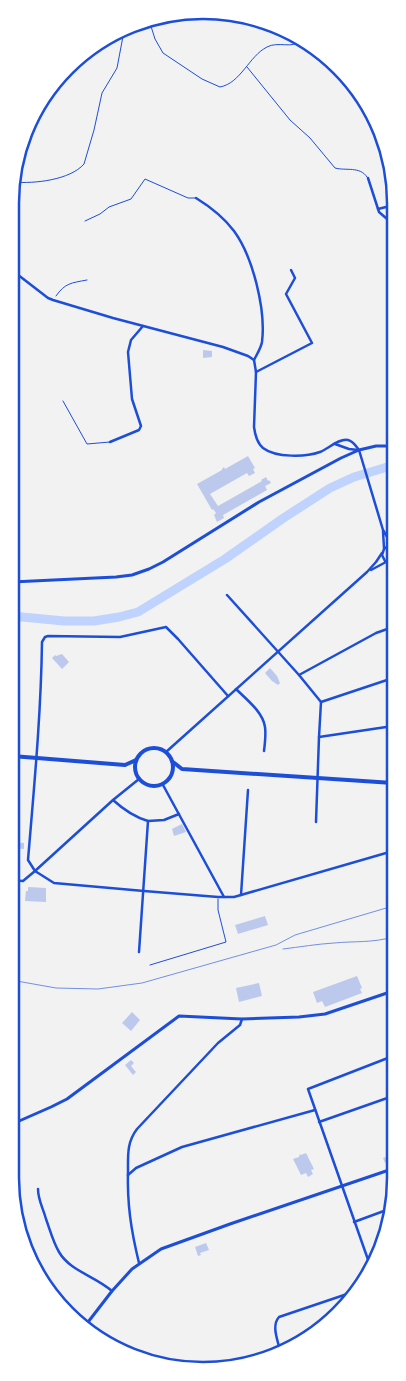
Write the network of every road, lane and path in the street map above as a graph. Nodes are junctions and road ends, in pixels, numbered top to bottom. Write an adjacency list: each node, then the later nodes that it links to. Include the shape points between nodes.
1 (151, 26): 4 (lane, via 163,53 216,86 229,83)
2 (123, 38): 6 (lane, via 117,68 102,93 84,164 49,181)
3 (296, 44): 4 (lane, via 268,46)
4 (247, 66): 5 (lane, via 290,120 335,168 359,170)
5 (368, 178): 9 (street)
6 (20, 182)
7 (196, 198): 11 (lane, via 188,198 145,179 131,199); 17 (street, via 232,229 248,259 262,309 262,341)
8 (387, 207): 9 (street)
9 (378, 209): 10 (street)
10 (387, 219)
11 (85, 221)
12 (291, 270): 18 (street, via 295,278 286,294 312,343)
13 (19, 275): 15 (street)
14 (86, 280): 15 (path, via 62,287)
15 (53, 300): 16 (street)
16 (142, 326): 17 (street, via 223,347); 20 (street, via 131,340 128,352 132,399 141,426 139,430)
17 (254, 360): 18 (street)
18 (256, 372): 21 (street, via 254,427 264,448 279,454 305,455)
19 (63, 401): 20 (lane, via 87,444)
20 (110, 442)
21 (335, 444): 23 (street); 23 (street, via 349,440)
22 (387, 446): 23 (street)
23 (359, 450): 24 (street); 32 (street, via 259,502 149,569 116,577)
24 (383, 530): 25 (street); 27 (street)
25 (387, 537)
26 (387, 547): 27 (street)
27 (384, 549): 28 (street)
28 (382, 553): 29 (street); 31 (street)
29 (387, 560)
30 (387, 563): 31 (street)
31 (367, 572): 35 (street)
32 (19, 582)
33 (227, 595): 35 (street)
34 (387, 629): 36 (street)
35 (278, 652): 36 (street); 38 (street)
36 (299, 675): 40 (street)
37 (387, 680): 40 (street)
38 (236, 689): 39 (street); 43 (street, via 264,720)
39 (228, 696): 44 (street); 46 (street, via 166,627 120,637 46,636 42,642)
40 (321, 702): 42 (street)
41 (387, 727): 42 (street)
42 (319, 736): 52 (street)
43 (264, 751)
44 (166, 752): 47 (main road, via 150,748); 48 (main road)
45 (19, 757): 46 (main road)
46 (37, 758): 49 (main road); 62 (street, via 28,860)
47 (136, 760): 49 (main road); 51 (main road)
48 (173, 762): 50 (main road); 53 (main road)
49 (126, 765): 51 (main road)
50 (182, 769): 52 (main road); 53 (main road)
51 (138, 777): 55 (main road, via 148,786); 57 (street)
52 (317, 778): 54 (main road); 60 (street)
53 (170, 779): 55 (main road)
54 (387, 783)
55 (163, 784): 58 (street)
56 (248, 790): 65 (street)
57 (113, 800): 59 (street, via 132,815); 62 (street)
58 (179, 814): 59 (street, via 164,820); 67 (street)
59 (148, 821): 64 (street)
60 (316, 822)
61 (387, 853): 65 (street)
62 (35, 871): 63 (street); 64 (street, via 54,883)
63 (19, 881)
64 (144, 891): 66 (street); 68 (street)
65 (241, 894): 67 (street)
66 (218, 897): 67 (street); 69 (lane, via 226,942)
67 (224, 897)
68 (139, 952)
69 (150, 965)
70 (387, 993): 71 (street, via 325,1014)
71 (242, 1019): 75 (street, via 178,1016 67,1099); 78 (street, via 240,1025 191,1070 137,1129 129,1141)
72 (387, 1058): 74 (street, via 308,1088)
73 (387, 1098): 76 (street)
74 (315, 1110): 76 (street); 78 (street, via 182,1147 136,1168)
75 (19, 1121)
76 (319, 1122): 79 (street)
77 (387, 1171): 79 (street)
78 (128, 1175): 84 (street, via 128,1207)
79 (341, 1186): 82 (street); 84 (street, via 200,1234)
80 (38, 1189): 85 (street, via 38,1199 62,1257)
81 (385, 1211): 82 (street)
82 (354, 1222): 83 (street)
83 (368, 1259)
84 (139, 1263): 85 (street)
85 (112, 1291): 87 (street)
86 (345, 1295): 88 (street, via 279,1317 275,1327)
87 (88, 1321)
88 (279, 1346)

